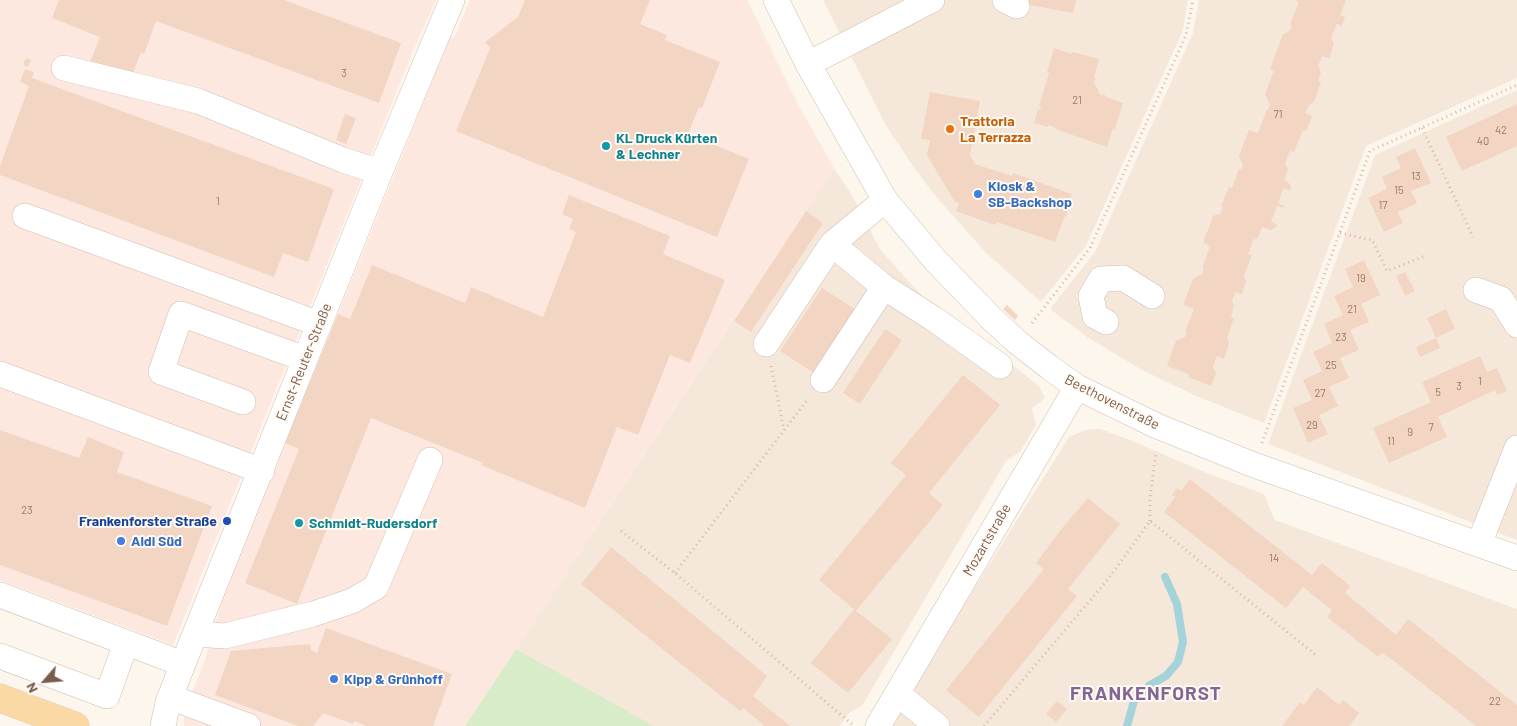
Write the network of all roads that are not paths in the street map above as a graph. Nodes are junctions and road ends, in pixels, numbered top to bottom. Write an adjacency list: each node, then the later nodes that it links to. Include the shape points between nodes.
1 (452, 0): 6 (street, Ernst-Reuter-Straße)
2 (776, 0): 4 (street, Beethovenstraße)
3 (932, 0): 4 (street)
4 (808, 64): 7 (street, Beethovenstraße)
5 (64, 68): 6 (street, via 198,101)
6 (380, 172): 14 (street, Ernst-Reuter-Straße)
7 (886, 200): 9 (street); 21 (street, Beethovenstraße, via 936,261 992,319)
8 (25, 216): 14 (street)
9 (832, 244): 10 (street); 16 (street)
10 (884, 287): 18 (street); 20 (street)
11 (1476, 290): 15 (street, via 1501,299)
12 (1152, 296): 13 (street, via 1123,278 1101,279 1092,296 1095,316)
13 (1106, 322)
14 (319, 324): 17 (street, Ernst-Reuter-Straße)
15 (1517, 326)
16 (766, 344)
17 (305, 359): 22 (street, via 181,314 161,372); 25 (street, Ernst-Reuter-Straße)
18 (1000, 366)
19 (0, 374): 25 (street)
20 (822, 380)
21 (1077, 387): 26 (street, Beethovenstraße, via 1157,426 1254,465); 33 (street, Mozartstraße)
22 (243, 402)
23 (1517, 448): 26 (street)
24 (430, 460): 29 (street, via 376,587 352,601 313,614 225,636)
25 (262, 470): 29 (street, Ernst-Reuter-Straße)
26 (1479, 544): 27 (street, Beethovenstraße)
27 (1517, 558)
28 (0, 595): 30 (street)
29 (195, 634): 32 (street, Ernst-Reuter-Straße)
30 (126, 643): 31 (street, via 107,696); 32 (street)
31 (0, 656)
32 (183, 664): 34 (street, Ernst-Reuter-Straße)
33 (898, 694): 39 (street, Mozartstraße); 40 (street)
34 (170, 697): 37 (street, Ernst-Reuter-Straße); 38 (street)
35 (0, 698): 36 (main road)
36 (74, 726)
37 (163, 726)
38 (248, 726)
39 (878, 726)
40 (937, 726)

